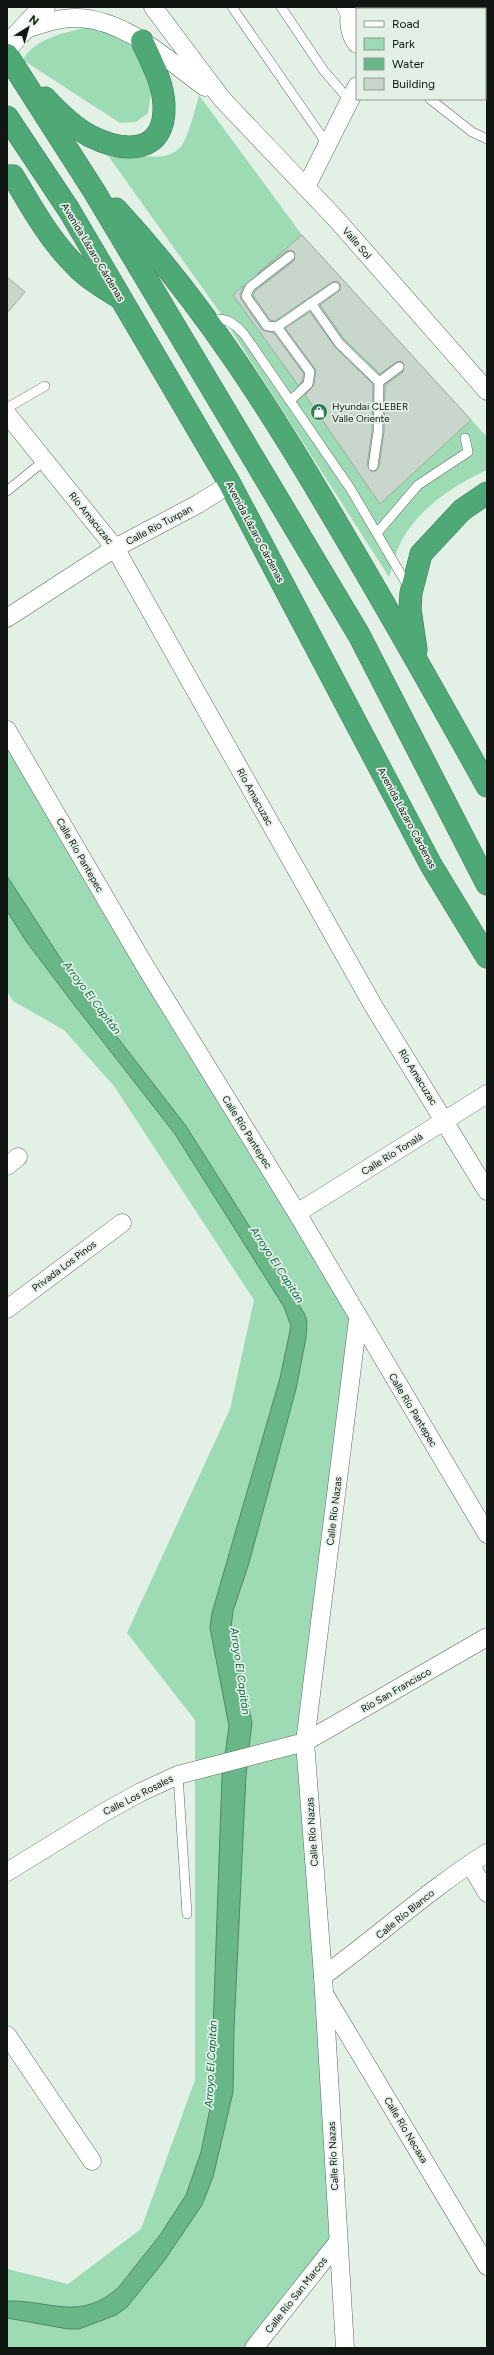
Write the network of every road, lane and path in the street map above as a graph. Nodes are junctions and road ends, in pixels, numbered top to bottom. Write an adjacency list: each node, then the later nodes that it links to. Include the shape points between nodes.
1 (44, 7): 7 (street)
2 (152, 7): 12 (street, Valle Sol)
3 (232, 7): 16 (lane)
4 (281, 7): 11 (lane, via 324,71)
5 (347, 12): 9 (street, via 350,32)
6 (113, 15): 7 (street, Valle Sol, via 78,18); 8 (street, Valle Sol)
7 (22, 30): 10 (street)
8 (142, 41): 10 (highway, via 159,78 164,105 161,125 152,141 136,148 115,146 76,127); 12 (street, Valle Sol)
9 (356, 42)
10 (9, 57): 19 (highway)
11 (354, 94): 16 (street)
12 (222, 99): 18 (street, Valle Sol)
13 (431, 100): 15 (lane, via 472,132)
14 (7, 117): 22 (highway, Avenida Lázaro Cárdenas, via 69,210)
15 (487, 139)
16 (327, 144): 18 (street)
17 (9, 175): 22 (highway, via 62,252 88,277)
18 (306, 187): 29 (street, Valle Sol)
19 (94, 190): 24 (highway, via 114,206 156,252); 48 (highway, via 359,635)
20 (290, 256): 25 (lane, via 250,287 246,296 267,326)
21 (335, 287): 23 (lane)
22 (122, 300): 36 (highway, Avenida Lázaro Cárdenas)
23 (311, 303): 25 (lane); 27 (lane, via 339,343)
24 (206, 319): 30 (lane, via 227,319 235,324); 45 (highway, via 286,437)
25 (277, 327): 30 (lane, via 310,372 308,384)
26 (399, 367): 27 (lane)
27 (379, 382): 35 (lane, via 378,432)
28 (45, 386): 31 (lane)
29 (487, 391)
30 (290, 401): 41 (lane, via 350,488)
31 (7, 408)
32 (7, 414): 34 (street, Río Amacuzac)
33 (465, 438): 41 (lane, via 468,452 418,485)
34 (44, 461): 37 (lane); 42 (street, Río Amacuzac)
35 (372, 466)
36 (230, 484): 42 (street, Calle Río Tuxpan); 49 (highway, Avenida Lázaro Cárdenas, via 431,865)
37 (7, 491)
38 (487, 493): 40 (highway)
39 (487, 503): 40 (highway)
40 (462, 510): 43 (highway, via 421,554)
41 (377, 533): 43 (lane)
42 (115, 548): 44 (street, Calle Río Tuxpan); 51 (street, Río Amacuzac, via 374,1007)
43 (411, 593): 45 (highway, via 410,609)
44 (7, 618)
45 (418, 661): 47 (highway)
46 (7, 730): 53 (street, Calle Río Pantepec, via 145,966)
47 (487, 786)
48 (487, 884)
49 (487, 957)
50 (487, 1094): 51 (street, Calle Río Tonalá)
51 (445, 1121): 52 (street, Río Amacuzac); 53 (street, Calle Río Tonalá)
52 (487, 1192)
53 (297, 1213): 56 (street, Calle Río Pantepec)
54 (122, 1223): 55 (street, Privada Los Pinos)
55 (7, 1309)
56 (358, 1319): 57 (street, Calle Río Pantepec); 59 (street, Calle Río Nazas)
57 (487, 1534)
58 (487, 1637): 59 (street, Río San Francisco)
59 (306, 1742): 60 (street, Calle Los Rosales); 66 (street, Calle Río Nazas)
60 (178, 1775): 63 (street, Calle Los Rosales, via 103,1813); 65 (lane)
61 (487, 1853): 62 (street, Calle Río Blanco)
62 (470, 1864): 64 (street); 66 (street, Calle Río Blanco)
63 (7, 1872)
64 (487, 1893)
65 (187, 1914)
66 (323, 1976): 67 (street, Calle Río Nazas)
67 (324, 1995): 70 (street, Calle Río Nazas); 71 (street, Calle Río Necaxa)
68 (7, 2035): 69 (street)
69 (92, 2161)
70 (338, 2242): 72 (street, Calle Río San Marcos); 73 (street, Calle Río Nazas)
71 (487, 2266)
72 (254, 2348)
73 (345, 2348)

